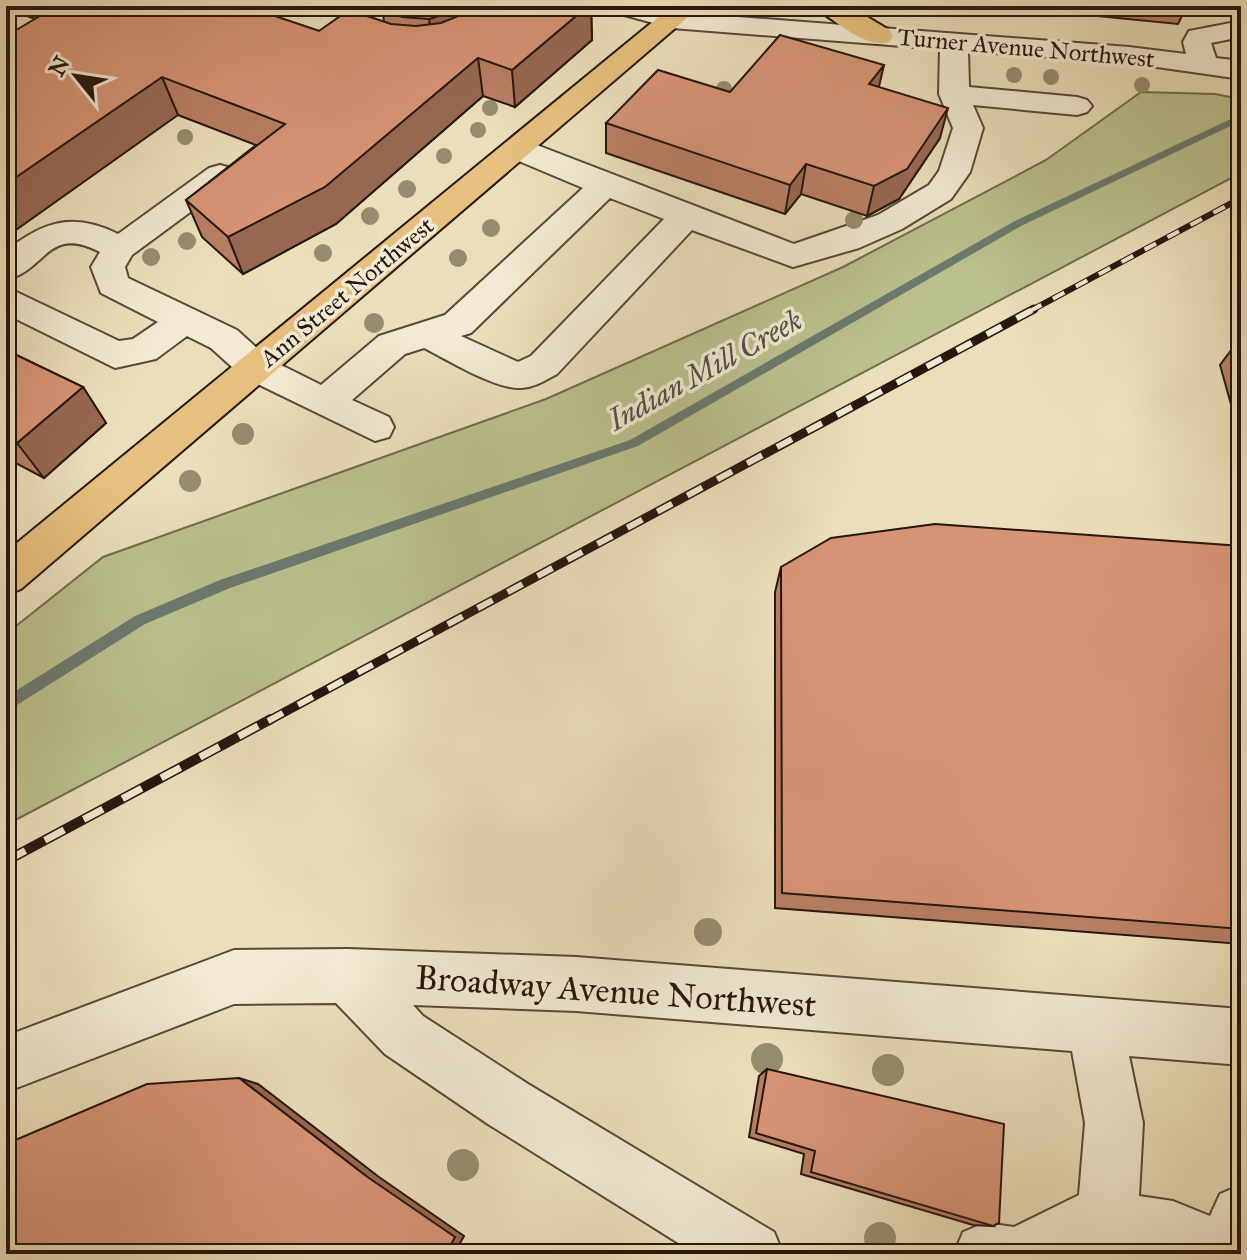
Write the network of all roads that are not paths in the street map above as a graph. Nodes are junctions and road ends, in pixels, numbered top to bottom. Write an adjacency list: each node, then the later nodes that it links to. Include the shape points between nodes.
1 (622, 6): 3 (street, Turner Avenue Northwest)
2 (830, 6): 5 (main road)
3 (680, 13): 5 (street, Turner Avenue Northwest); 11 (main road, Ann Street Northwest)
4 (1241, 29): 7 (street, via 1199,37)
5 (879, 36): 6 (street, Turner Avenue Northwest)
6 (954, 43): 7 (street, Turner Avenue Northwest); 9 (street)
7 (1203, 64): 8 (street, Turner Avenue Northwest)
8 (1241, 70)
9 (954, 94): 10 (street); 14 (street, via 968,128 954,172 940,192 890,222 793,256)
10 (1077, 106)
11 (518, 149): 13 (street); 20 (main road, Ann Street Northwest)
12 (220, 175): 15 (street)
13 (605, 185): 14 (street); 19 (street, via 458,324)
14 (686, 216): 19 (street, via 544,365 525,375 513,375)
15 (119, 248): 16 (street, via 78,231 63,232); 18 (street, via 108,267 113,285)
16 (6, 269)
17 (6, 299): 18 (street, via 115,355 143,350)
18 (185, 320): 20 (street, via 224,339)
19 (426, 334): 21 (street, via 392,345)
20 (256, 368): 21 (street); 23 (main road, Ann Street Northwest)
21 (324, 403): 22 (street)
22 (375, 427)
23 (7, 576)
24 (348, 976): 25 (street, Broadway Avenue Northwest, via 576,984); 27 (street, Broadway Avenue Northwest, via 234,977); 30 (street, via 404,1035)
25 (1095, 1025): 26 (street, Broadway Avenue Northwest); 29 (street, via 1114,1123)
26 (1241, 1037)
27 (6, 1064)
28 (1241, 1215): 29 (street, via 1225,1253 1173,1231)
29 (1104, 1221): 33 (street, via 1092,1220)
30 (752, 1254)
31 (985, 1254): 32 (street)
32 (1006, 1254)
33 (1024, 1254)

